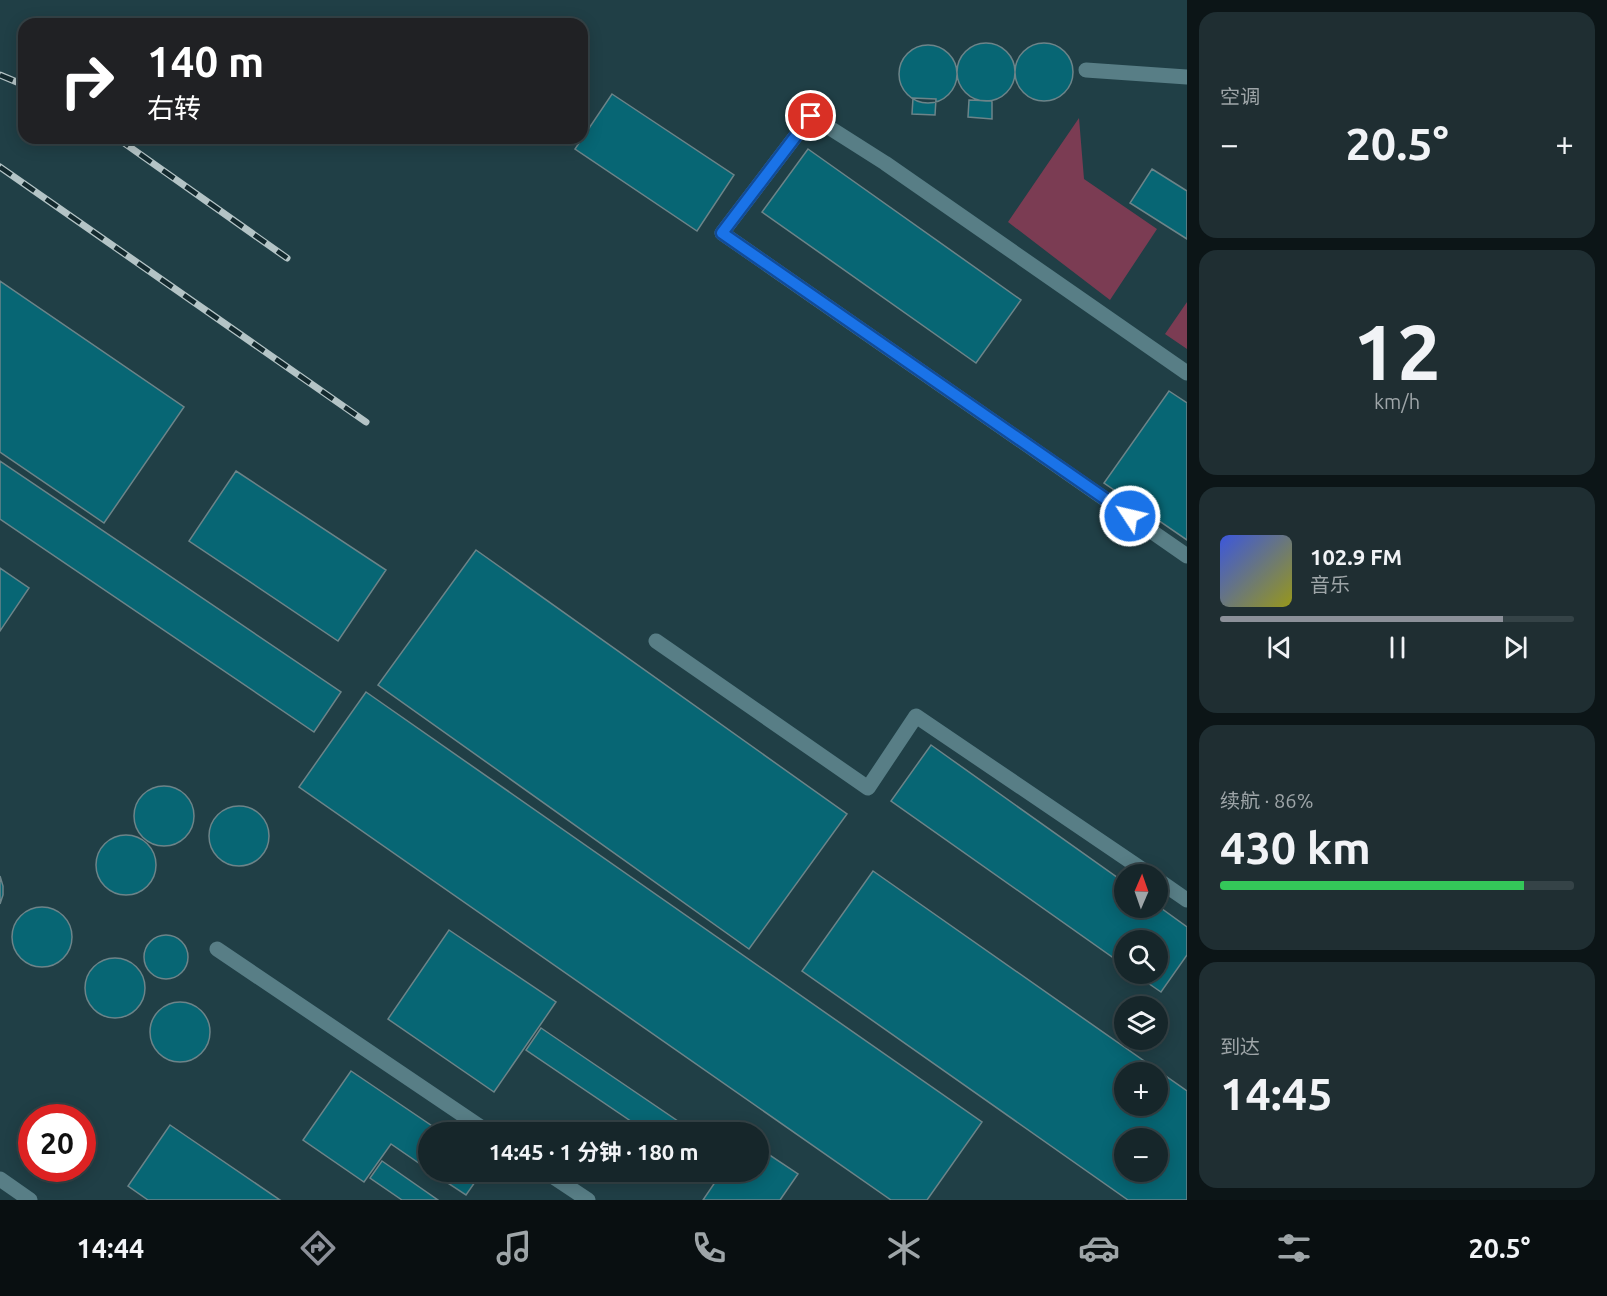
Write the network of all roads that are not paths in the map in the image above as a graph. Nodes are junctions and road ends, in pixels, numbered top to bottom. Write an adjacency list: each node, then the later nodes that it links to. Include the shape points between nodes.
1 (1086, 70): 2 (lane)
2 (1187, 77)
3 (1187, 374): 4 (lane, via 885,163 811,116 722,233)
4 (1187, 556)
5 (656, 641): 6 (lane, via 868,788 916,716)
6 (1134, 864)
7 (1168, 887): 8 (lane)
8 (1187, 900)
9 (217, 949): 10 (lane)
10 (473, 1122)
11 (0, 1179): 13 (lane)
12 (561, 1182): 14 (lane)
13 (30, 1200)
14 (588, 1200)

